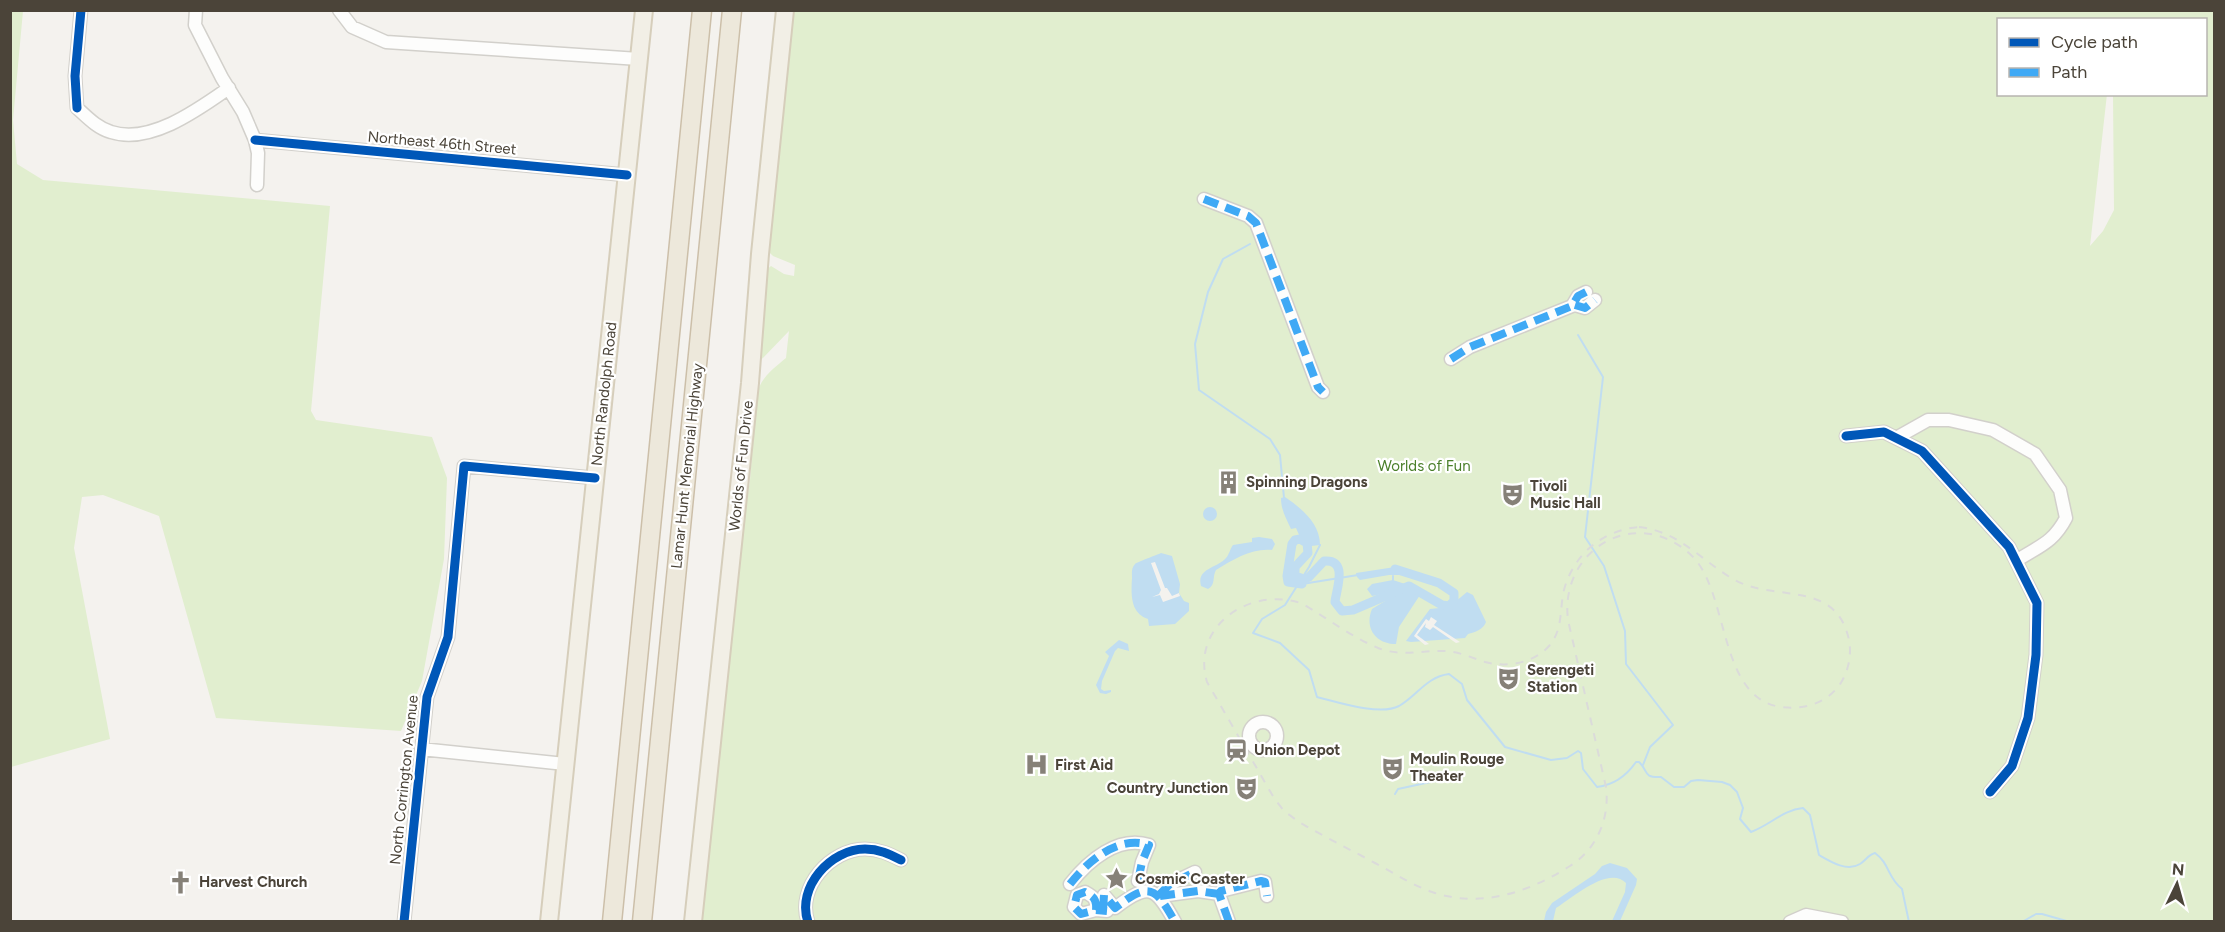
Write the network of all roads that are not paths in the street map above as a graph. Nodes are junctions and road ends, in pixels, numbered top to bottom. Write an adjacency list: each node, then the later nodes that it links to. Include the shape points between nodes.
1 (81, 10): 9 (street, via 74,110 100,128 137,135 168,125)
2 (196, 10): 9 (street, via 195,25)
3 (339, 10): 8 (street, via 352,27 386,42)
4 (644, 10): 8 (main road, North Randolph Road)
5 (702, 10): 34 (highway, Lamar Hunt Memorial Highway)
6 (732, 10): 35 (highway, Lamar Hunt Memorial Highway)
7 (785, 10): 36 (main road, Worlds of Fun Drive)
8 (639, 59): 11 (main road, North Randolph Road)
9 (229, 88): 10 (street)
10 (255, 140): 11 (street, Northeast 46th Street); 12 (street)
11 (627, 175): 19 (main road, North Randolph Road)
12 (257, 185)
13 (1204, 199): 16 (street, via 1248,216 1256,223)
14 (1590, 296): 15 (street, via 1585,308 1575,305)
15 (1451, 358)
16 (1323, 392)
17 (1846, 436): 18 (street, via 1884,432)
18 (1896, 438): 20 (street, via 1922,452 2009,547); 20 (street, via 1928,420 1949,420 1994,430 2035,454 2060,490 2067,518 2048,543)
19 (595, 478): 21 (street, North Corrington Avenue, via 464,466 448,637 427,697); 22 (main road, North Randolph Road)
20 (2016, 561): 23 (street, via 2037,603 2036,655 2028,718 2012,766)
21 (421, 749): 22 (street); 32 (street, North Corrington Avenue)
22 (565, 764): 33 (main road, North Randolph Road)
23 (1990, 792)
24 (901, 860): 37 (street, via 874,850 844,853 816,874 806,898)
25 (1195, 872): 29 (street, via 1170,884)
26 (1070, 884): 27 (street, via 1107,850 1144,843 1149,845 1142,862)
27 (1140, 888): 29 (street); 31 (street)
28 (1219, 894): 29 (street, via 1198,891); 30 (street, via 1261,881 1265,882); 39 (street)
29 (1160, 896): 38 (street)
30 (1268, 896)
31 (1106, 910)
32 (404, 921)
33 (549, 921)
34 (612, 921)
35 (642, 921)
36 (693, 921)
37 (808, 921)
38 (1175, 921)
39 (1229, 921)
40 (1790, 921): 41 (street, via 1806,915)
41 (1842, 921)

